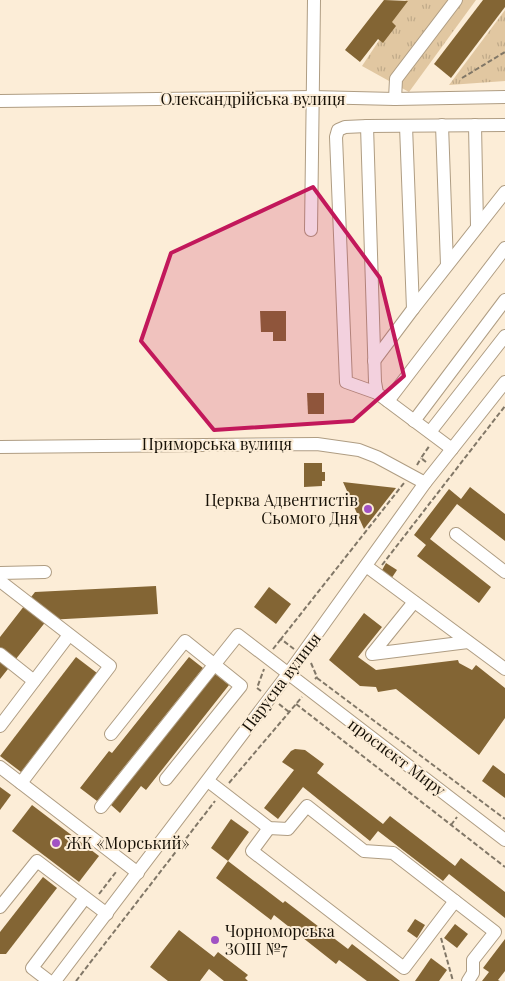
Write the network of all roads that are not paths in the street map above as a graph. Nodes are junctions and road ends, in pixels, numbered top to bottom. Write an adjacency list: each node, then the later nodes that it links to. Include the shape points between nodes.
1 (314, 0): 3 (street)
2 (456, 0): 5 (street, via 396,79)
3 (312, 97): 5 (street, Олександрійська вулиця); 6 (street, Олександрійська вулиця); 14 (street)
4 (505, 97): 5 (street, Олександрійська вулиця)
5 (396, 99)
6 (0, 101)
7 (475, 125): 8 (street); 11 (street); 13 (street)
8 (505, 125)
9 (367, 126): 10 (street); 20 (street); 22 (street, via 345,127 338,130 336,137 346,382)
10 (406, 126): 11 (street); 18 (street)
11 (442, 126): 16 (street)
12 (505, 192): 13 (street)
13 (477, 226): 16 (street)
14 (311, 230)
15 (505, 248): 23 (street)
16 (447, 265): 18 (street)
17 (505, 300): 24 (street)
18 (413, 309): 20 (street)
19 (505, 336): 25 (street)
20 (374, 361): 22 (street)
21 (505, 382): 27 (street, Парусна вулиця)
22 (377, 393): 23 (street)
23 (388, 401): 24 (street)
24 (414, 421): 25 (street)
25 (430, 432): 27 (street)
26 (0, 447): 28 (street, Приморська вулиця, via 317,444 359,450)
27 (452, 449): 28 (street, Парусна вулиця)
28 (426, 483): 30 (street, Парусна вулиця)
29 (456, 534): 32 (street)
30 (371, 570): 35 (street); 41 (street, Парусна вулиця)
31 (45, 572): 33 (street)
32 (505, 572)
33 (0, 573)
34 (0, 581): 36 (street)
35 (414, 602): 37 (street); 37 (street, via 372,654)
36 (70, 635): 42 (street); 48 (street, via 110,666)
37 (468, 642): 40 (street)
38 (0, 654): 42 (street)
39 (214, 664): 41 (street, проспект Миру, via 238,635); 44 (street, via 185,641); 46 (street, via 241,686); 49 (street)
40 (504, 668)
41 (288, 674): 47 (street, Парусна вулиця); 51 (street, проспект Миру)
42 (34, 681): 43 (street)
43 (0, 726)
44 (111, 734)
45 (0, 767): 48 (street)
46 (166, 779)
47 (208, 780): 50 (street); 52 (street, Парусна вулиця)
48 (21, 783): 52 (street)
49 (101, 807)
50 (270, 828): 54 (street, via 288,829 306,806 364,851 393,853); 54 (street, via 252,851 404,968)
51 (505, 840)
52 (138, 873): 56 (street, Парусна вулиця)
53 (89, 901): 55 (street, via 37,861); 56 (street); 57 (street, via 32,968)
54 (455, 901): 59 (street, via 495,932 473,960 473,973)
55 (0, 907)
56 (106, 914): 58 (street, Парусна вулиця)
57 (49, 981)
58 (55, 981)
59 (468, 981)

